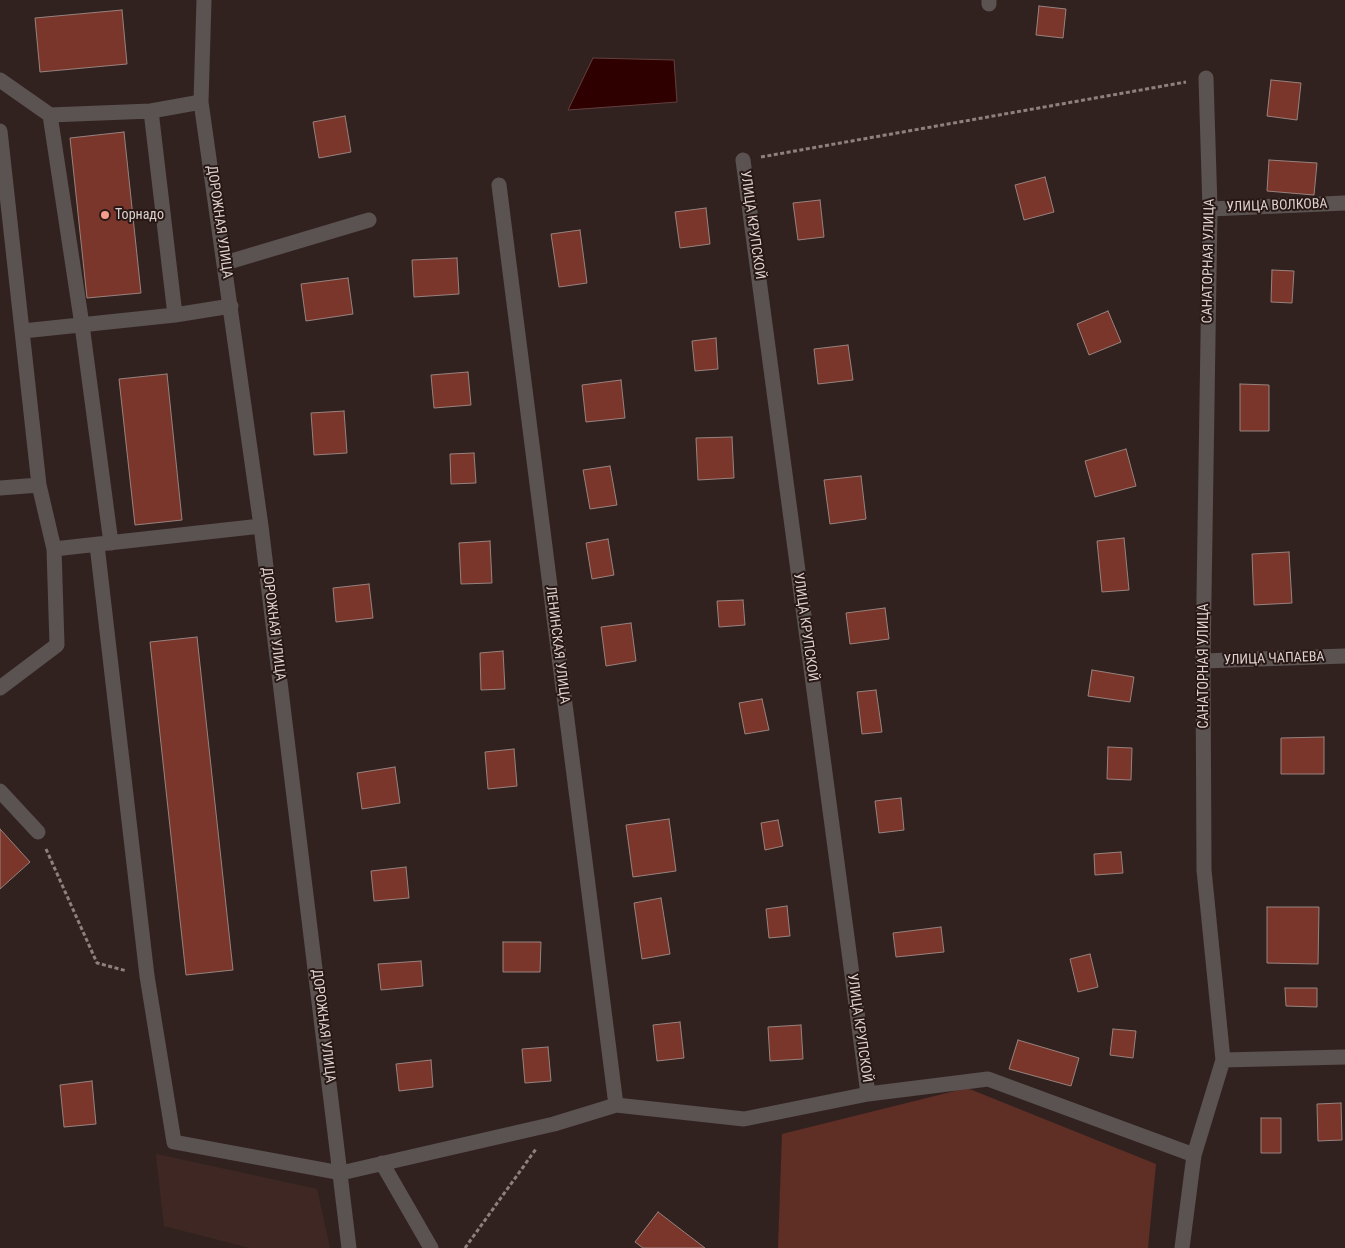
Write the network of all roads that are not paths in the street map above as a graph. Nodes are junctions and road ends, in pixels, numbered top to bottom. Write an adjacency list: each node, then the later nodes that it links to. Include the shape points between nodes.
1 (204, 0): 4 (street, ДОРОЖНАЯ УЛИЦА)
2 (1206, 78): 11 (street, САНАТОРНАЯ УЛИЦА)
3 (0, 80): 6 (street)
4 (202, 102): 5 (street); 13 (street, ДОРОЖНАЯ УЛИЦА)
5 (151, 111): 6 (street); 15 (street)
6 (50, 115): 16 (street)
7 (0, 131): 17 (street)
8 (743, 160): 30 (street, УЛИЦА КРУПСКОЙ)
9 (499, 185): 31 (street, ЛЕНИНСКАЯ УЛИЦА)
10 (1345, 203): 11 (street, УЛИЦА ВОЛКОВА)
11 (1210, 209): 24 (street, САНАТОРНАЯ УЛИЦА)
12 (369, 220): 13 (street)
13 (225, 263): 14 (street, ДОРОЖНАЯ УЛИЦА)
14 (231, 306): 15 (street); 20 (street, ДОРОЖНАЯ УЛИЦА)
15 (175, 315): 16 (street)
16 (82, 324): 17 (street); 21 (street)
17 (23, 331): 18 (street)
18 (39, 485): 19 (street); 22 (street)
19 (0, 488)
20 (261, 526): 21 (street); 34 (street, ДОРОЖНАЯ УЛИЦА)
21 (104, 544): 22 (street); 34 (street, via 147,976 174,1142)
22 (54, 549): 25 (street, via 57,645)
23 (1345, 656): 24 (street, УЛИЦА ЧАПАЕВА)
24 (1203, 661): 29 (street, САНАТОРНАЯ УЛИЦА, via 1204,870)
25 (0, 688)
26 (0, 791): 27 (street)
27 (38, 832)
28 (1345, 1057): 29 (street)
29 (1223, 1060): 32 (street, САНАТОРНАЯ УЛИЦА)
30 (868, 1094): 31 (street, via 744,1119); 32 (street, via 988,1079)
31 (616, 1105): 33 (street, via 554,1124)
32 (1194, 1154): 37 (street, САНАТОРНАЯ УЛИЦА)
33 (382, 1163): 34 (street); 36 (street)
34 (341, 1174): 35 (street, ДОРОЖНАЯ УЛИЦА)
35 (349, 1248)
36 (431, 1248)
37 (1182, 1248)

